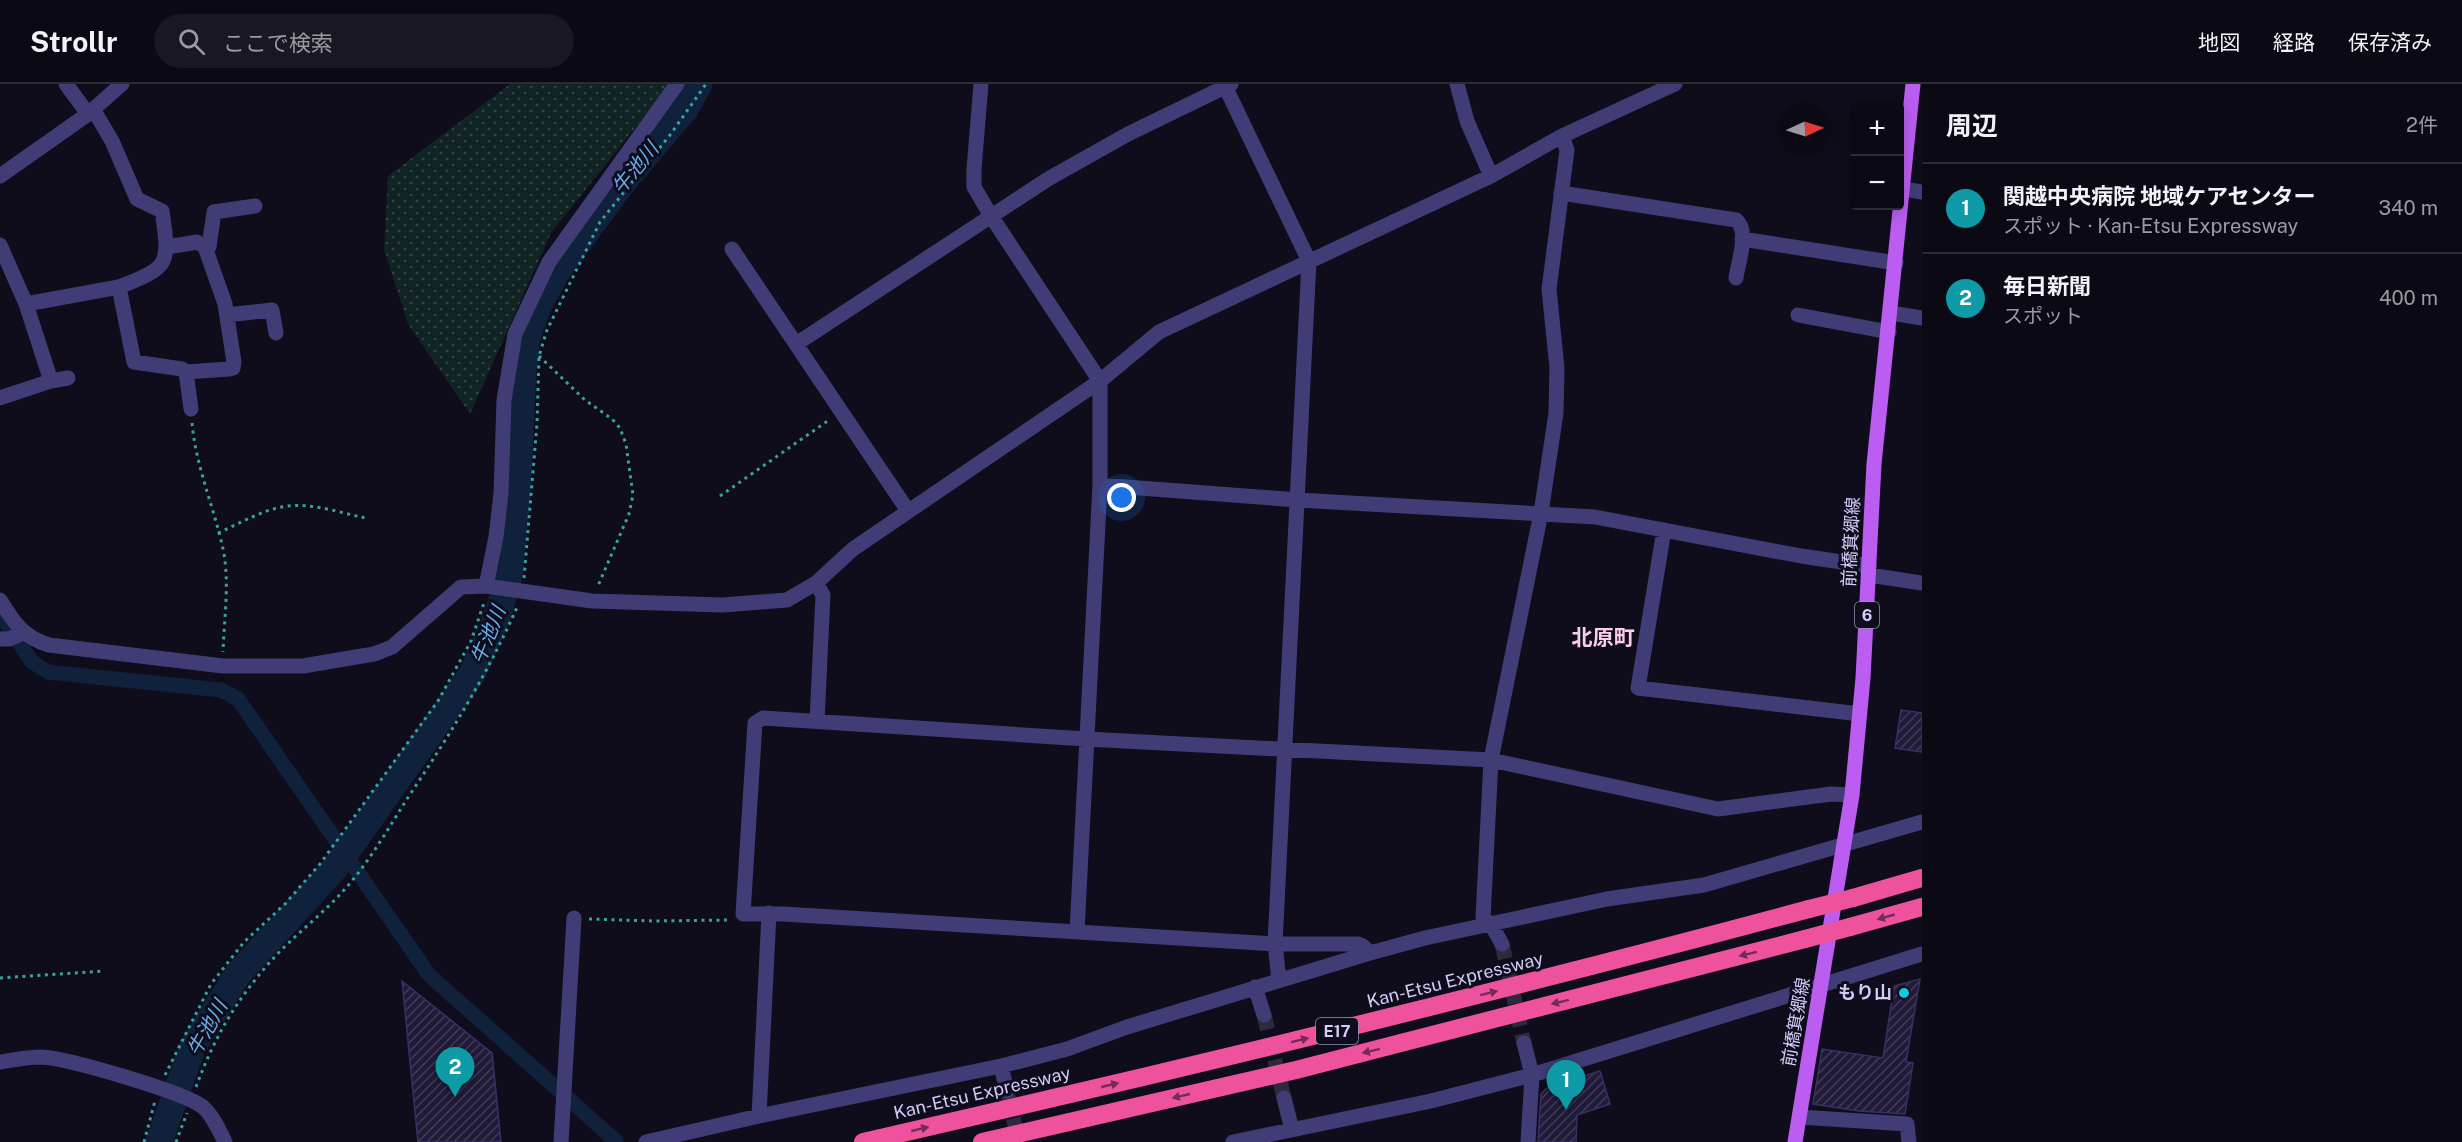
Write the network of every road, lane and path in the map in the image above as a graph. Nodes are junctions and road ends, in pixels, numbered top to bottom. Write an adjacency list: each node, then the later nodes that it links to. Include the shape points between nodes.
1 (66, 84): 10 (street)
2 (122, 84): 10 (street)
3 (676, 84): 56 (street, via 549,262 515,334 504,400 501,493)
4 (706, 84): 37 (path, via 600,222 547,330)
5 (981, 84): 19 (street, via 974,187)
6 (1457, 84): 13 (street, via 1467,121)
7 (1675, 84): 11 (street)
8 (1913, 84): 14 (main road, 前橋箕郷線 / 6)
9 (1227, 85): 19 (street, via 1128,134); 25 (street)
10 (90, 112): 12 (street); 21 (street, via 112,141 137,199 162,211)
11 (1562, 136): 13 (street); 16 (street, via 1567,150)
12 (0, 176)
13 (1491, 176): 25 (street)
14 (1904, 189): 15 (street)
15 (1922, 192)
16 (1561, 193): 20 (street, via 1736,220 1742,228); 49 (street, via 1549,289 1557,368 1556,413)
17 (255, 206): 24 (street, via 214,212)
18 (1902, 210): 26 (main road, 前橋箕郷線 / 6)
19 (991, 216): 36 (street); 41 (street)
20 (1742, 238): 26 (street); 27 (street)
21 (167, 247): 24 (street, via 202,243); 28 (street, via 154,273)
22 (1, 249): 29 (street)
23 (732, 249): 36 (street)
24 (206, 250): 31 (street)
25 (1309, 261): 41 (street, via 1159,332); 47 (street)
26 (1896, 263): 30 (main road, 前橋箕郷線 / 6)
27 (1736, 278)
28 (119, 287): 29 (street); 38 (street, via 134,362)
29 (26, 304): 40 (street)
30 (1891, 313): 33 (street); 34 (main road, 前橋箕郷線 / 6)
31 (227, 315): 35 (street, via 272,310); 38 (street, via 232,368)
32 (1798, 315): 34 (street)
33 (1922, 318)
34 (1889, 332): 53 (main road, 前橋箕郷線 / 6, via 1874,464)
35 (276, 333)
36 (796, 344): 44 (street)
37 (539, 357): 57 (path); 59 (path, via 612,419 626,444 632,478 631,504)
38 (186, 372): 43 (street)
39 (68, 378): 40 (street)
40 (51, 381): 42 (street)
41 (1100, 381): 45 (street); 48 (street)
42 (0, 398)
43 (191, 409): 52 (path, via 200,472)
44 (841, 412): 46 (path); 48 (street)
45 (1100, 485): 47 (street); 65 (street)
46 (720, 496)
47 (1298, 500): 49 (street); 66 (street)
48 (908, 512): 54 (street, via 853,549)
49 (1541, 513): 51 (street, via 1595,517); 67 (street)
50 (366, 518): 52 (path, via 288,506)
51 (1664, 530): 53 (street); 63 (street, via 1638,688)
52 (218, 533): 62 (path, via 225,575)
53 (1869, 570): 55 (street); 63 (main road, 前橋箕郷線 / 6)
54 (816, 583): 59 (street, via 787,600 756,604); 64 (street, via 823,595)
55 (1922, 583)
56 (490, 587): 57 (street); 62 (street, via 461,587 392,647 374,654 303,666); 92 (path, via 478,624 438,701 320,864 244,942 211,984)
57 (522, 591): 59 (street); 95 (path, via 487,671 410,795 346,889 270,962 224,1023)
58 (0, 600): 60 (street)
59 (591, 601)
60 (23, 633): 61 (street); 62 (street, via 50,645)
61 (0, 639)
62 (223, 666)
63 (1860, 714): 68 (main road, 前橋箕郷線 / 6)
64 (817, 721): 65 (street); 74 (street, via 763,718 755,723)
65 (1086, 739): 66 (street); 77 (street)
66 (1284, 748): 67 (street); 78 (street)
67 (1491, 760): 68 (street, via 1718,809 1832,794); 76 (street, via 1483,918)
68 (1852, 795): 70 (main road, 前橋箕郷線 / 6)
69 (1922, 822): 70 (street)
70 (1845, 843): 76 (street, via 1704,885 1608,899); 85 (main road, 前橋箕郷線 / 6)
71 (1922, 878): 105 (highway, Kan-Etsu Expressway / E17, one-way to 71, bridge, via 1291,1043)
72 (1922, 907): 106 (highway, E17, one-way to 106, bridge, via 1296,1070)
73 (769, 913): 74 (street); 77 (street); 96 (street)
74 (743, 914): 75 (path, via 738,920)
75 (574, 918): 103 (street)
76 (1491, 924): 79 (street); 80 (street)
77 (1077, 931): 78 (street)
78 (1275, 944): 80 (street, via 1358,944); 84 (street)
79 (1502, 944)
80 (1370, 953): 84 (street)
81 (1922, 954): 85 (street)
82 (103, 971): 83 (path)
83 (0, 978)
84 (1280, 980): 86 (street)
85 (1822, 985): 91 (street); 97 (main road, 前橋箕郷線 / 6)
86 (1255, 987): 87 (street); 90 (street)
87 (1264, 1015)
88 (1524, 1043): 91 (street)
89 (0, 1062): 92 (street, via 42,1057 64,1060)
90 (1000, 1066): 93 (street); 96 (street)
91 (1532, 1075): 98 (street); 108 (street)
92 (161, 1089): 95 (street); 100 (path)
93 (1006, 1091)
94 (1284, 1098): 98 (street)
95 (189, 1100): 101 (path); 102 (street, via 205,1109)
96 (759, 1116): 104 (street)
97 (1800, 1117): 109 (main road, 前橋箕郷線 / 6); 110 (street, via 1907,1124)
98 (1292, 1130): 99 (street)
99 (1269, 1139): 107 (street)
100 (144, 1142)
101 (177, 1142)
102 (225, 1142)
103 (561, 1142)
104 (646, 1142)
105 (863, 1142)
106 (982, 1142)
107 (1233, 1142)
108 (1528, 1142)
109 (1795, 1142)
110 (1909, 1142)

